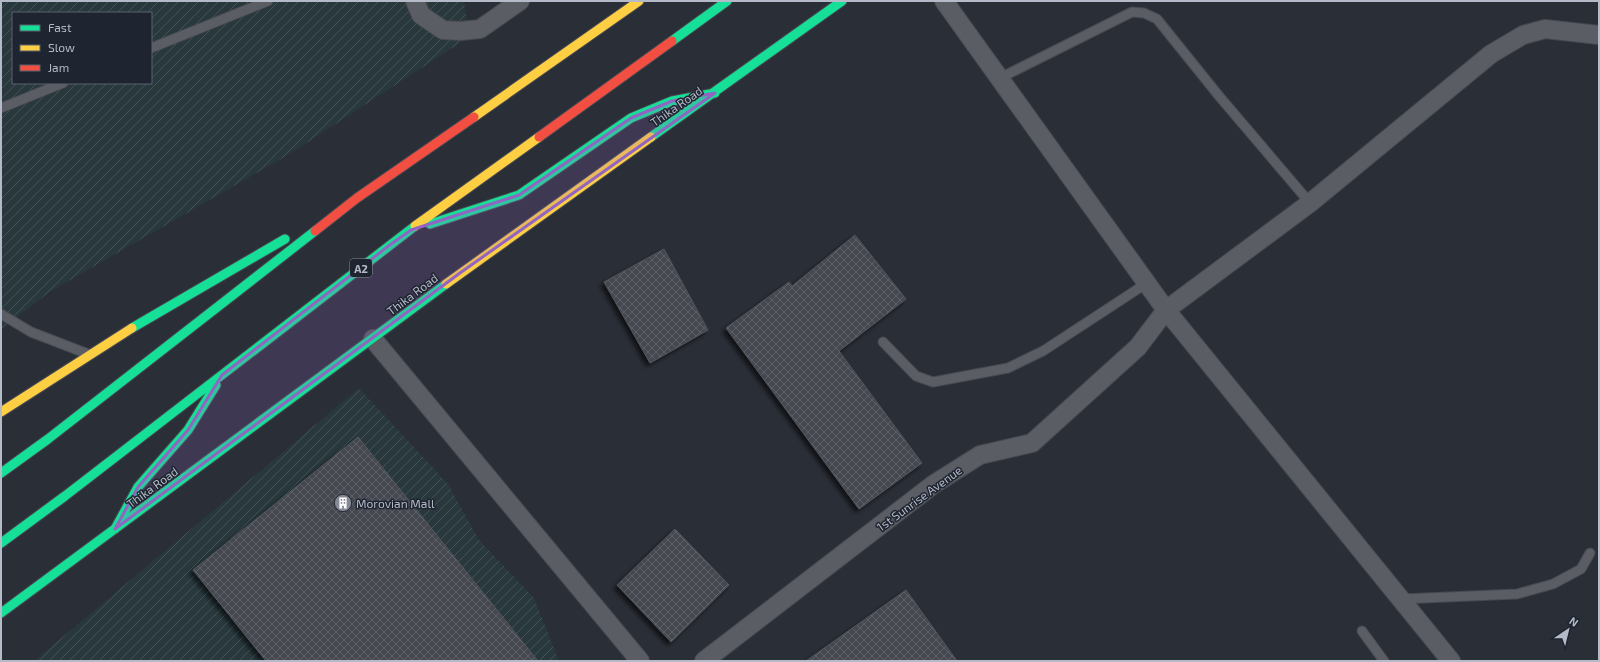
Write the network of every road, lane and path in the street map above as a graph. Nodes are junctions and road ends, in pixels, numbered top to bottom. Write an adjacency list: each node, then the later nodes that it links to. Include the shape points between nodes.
1 (268, 1): 9 (lane)
2 (415, 1): 3 (street, via 421,15 443,30 461,32 480,29)
3 (520, 1)
4 (639, 1): 14 (main road)
5 (727, 1): 16 (main road, A2)
6 (842, 1): 12 (main road, Thika Road)
7 (944, 1): 10 (street)
8 (1599, 35): 15 (street, 1st Sunrise Avenue, via 1545,28 1523,35 1491,54)
9 (152, 48)
10 (1000, 78): 15 (lane, via 1132,12 1144,12 1157,19); 17 (street)
11 (61, 84): 13 (lane)
12 (715, 93): 16 (main road, via 672,101 631,118 519,195); 20 (main road, Thika Road, via 460,273)
13 (1, 108)
14 (357, 198): 22 (main road); 25 (main road)
15 (1310, 203): 18 (street, 1st Sunrise Avenue)
16 (411, 230): 23 (main road, A2)
17 (1147, 283): 18 (street); 21 (lane, via 1043,351 1008,368 933,382 916,376)
18 (1166, 310): 29 (street); 33 (street, 1st Sunrise Avenue, via 1138,347 1032,443 980,455 934,484)
19 (1, 314): 22 (lane, via 31,332)
20 (373, 339): 26 (main road, Thika Road); 32 (street)
21 (883, 342)
22 (89, 355): 24 (main road)
23 (222, 375): 26 (main road, via 188,430 138,487); 27 (main road, A2)
24 (1, 412)
25 (1, 473)
26 (115, 529): 30 (main road, Thika Road)
27 (1, 544)
28 (1590, 553): 29 (lane, via 1581,569 1553,584 1517,594)
29 (1401, 599): 35 (street)
30 (1, 613)
31 (1362, 631): 34 (lane)
32 (640, 661)
33 (704, 661)
34 (1384, 661)
35 (1451, 661)

